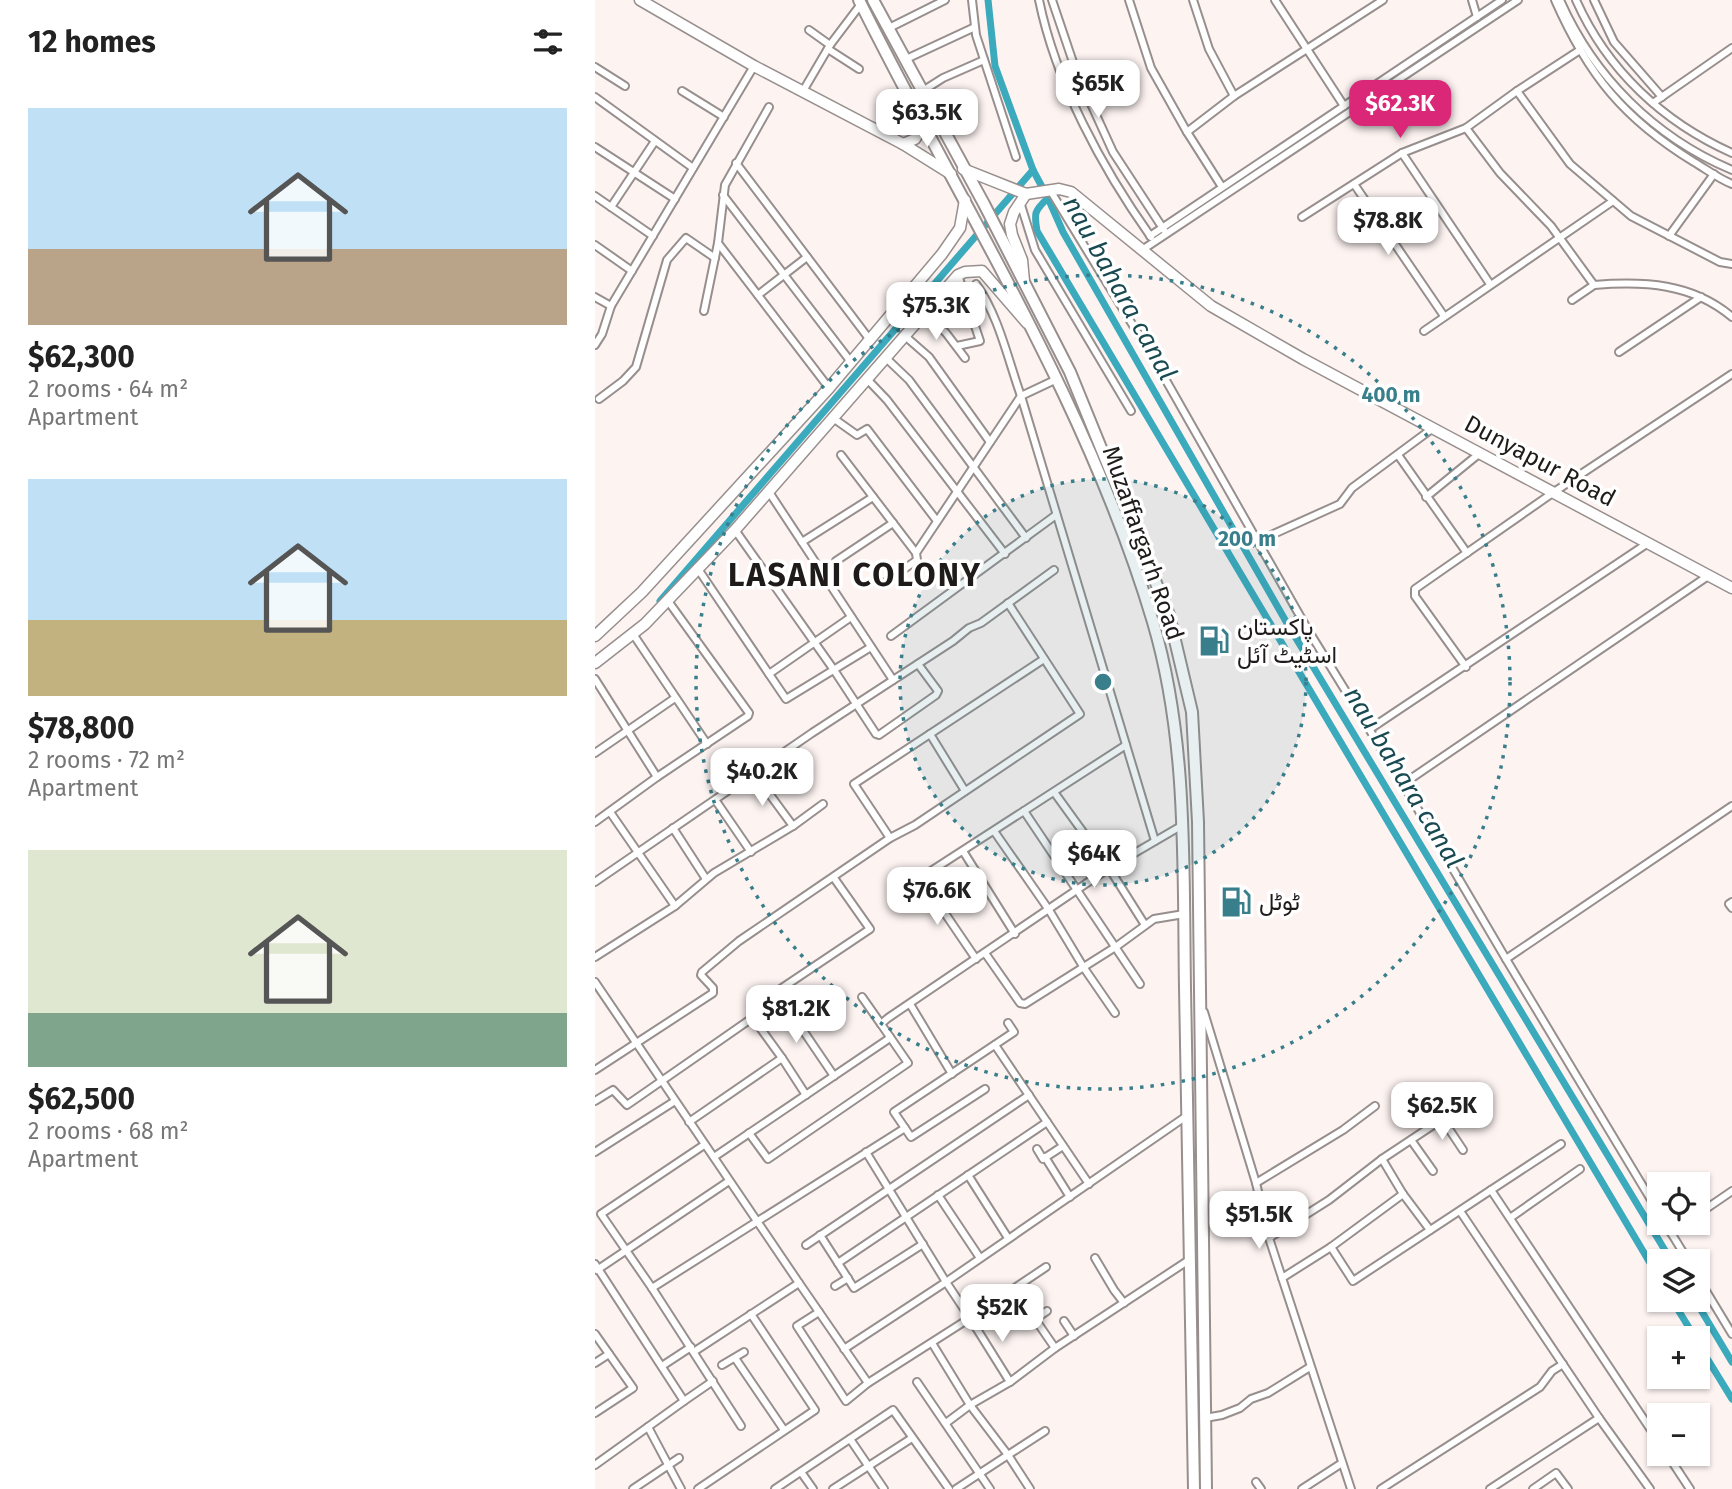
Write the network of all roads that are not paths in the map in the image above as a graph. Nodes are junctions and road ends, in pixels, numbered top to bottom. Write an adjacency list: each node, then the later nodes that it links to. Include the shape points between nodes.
1 (640, 0): 28 (main road)
2 (945, 0): 20 (street)
3 (972, 0): 19 (street)
4 (1039, 0): 75 (street, via 1058,68 1099,155)
5 (1052, 0): 71 (street, via 1076,71 1114,152)
6 (1129, 0): 45 (street, via 1151,68)
7 (1193, 0): 36 (street, via 1209,49)
8 (1275, 0): 24 (street)
9 (1383, 0): 24 (street)
10 (1472, 0): 18 (street)
11 (1502, 0): 18 (street)
12 (1518, 0): 71 (street)
13 (1557, 0): 25 (street); 55 (street, via 1590,55 1631,104 1673,139)
14 (1576, 0): 39 (street, via 1607,54)
15 (1594, 0): 38 (street, via 1614,41)
16 (860, 2): 17 (main road, Muzaffargarh Road); 22 (street)
17 (872, 8): 20 (main road, Muzaffargarh Road); 43 (main road, Muzaffargarh Road)
18 (1477, 17): 40 (street)
19 (975, 27): 26 (street); 27 (street)
20 (887, 29): 26 (main road, Muzaffargarh Road)
21 (809, 30): 22 (street)
22 (829, 47): 30 (street); 33 (street)
23 (1732, 48): 38 (street)
24 (1307, 49): 36 (street); 40 (street)
25 (1580, 50): 34 (street); 58 (street, via 1590,70 1623,110 1666,145)
26 (904, 60): 35 (main road, Muzaffargarh Road)
27 (984, 60): 35 (street); 51 (street)
28 (754, 66): 33 (main road); 42 (street)
29 (595, 68): 31 (street)
30 (859, 69)
31 (625, 86)
32 (682, 91): 42 (street)
33 (803, 91): 47 (main road)
34 (1517, 91): 44 (street); 68 (street, via 1570,164)
35 (921, 92): 54 (main road, Muzaffargarh Road)
36 (1234, 96): 45 (street)
37 (595, 97): 46 (street)
38 (1662, 97): 39 (street)
39 (1653, 103): 50 (street, via 1686,129)
40 (1344, 106): 61 (street)
41 (769, 107): 52 (street)
42 (724, 117): 53 (street)
43 (924, 123): 47 (main road, via 915,139); 57 (main road, Muzaffargarh Road)
44 (1466, 128): 49 (street); 74 (street)
45 (1187, 132): 61 (street)
46 (655, 141): 53 (street); 56 (street)
47 (903, 144): 57 (main road)
48 (595, 147): 56 (street)
49 (1402, 153): 59 (street); 87 (street)
50 (1732, 153)
51 (1016, 157)
52 (736, 163): 63 (street); 79 (street)
53 (693, 169): 66 (street)
54 (963, 169): 64 (main road); 85 (main road, Muzaffargarh Road)
55 (1732, 170)
56 (634, 172): 66 (street); 69 (street)
57 (951, 174): 67 (main road, Muzaffargarh Road)
58 (1714, 174): 60 (street); 73 (street)
59 (1355, 184): 70 (street); 96 (street)
60 (1732, 184)
61 (1222, 187): 71 (street)
62 (1049, 190): 64 (main road); 78 (main road, Dunyapur Road, via 1070,192); 134 (street)
63 (723, 195): 76 (street); 83 (street)
64 (1025, 195): 85 (main road, via 1010,224); 114 (street, via 1035,250)
65 (595, 197): 69 (street)
66 (675, 199): 72 (street)
67 (965, 200): 98 (main road, Muzaffargarh Road); 101 (main road, via 960,229)
68 (1613, 201): 73 (street); 74 (street)
69 (611, 207): 72 (street)
70 (1301, 217)
71 (1165, 230): 75 (street)
72 (653, 236): 82 (street)
73 (1669, 236): 81 (street)
74 (1559, 237): 87 (street); 88 (street)
75 (1152, 238): 78 (street)
76 (718, 243): 80 (street); 89 (street)
77 (595, 245): 82 (street)
78 (1142, 250): 116 (main road, Dunyapur Road, via 1211,306)
79 (807, 257): 83 (street); 101 (street)
80 (715, 258): 94 (street); 113 (street, via 686,239 667,260 636,367)
81 (1732, 264)
82 (632, 271): 93 (street)
83 (784, 275): 89 (street); 107 (street)
84 (958, 275): 95 (main road); 98 (main road, via 982,271); 103 (street, via 980,341)
85 (1024, 283): 122 (main road, Muzaffargarh Road, via 1070,372)
86 (976, 284): 112 (street)
87 (1490, 284): 96 (street)
88 (1594, 285): 91 (street, via 1634,282 1679,288); 92 (street)
89 (758, 295): 111 (street)
90 (595, 297): 93 (street)
91 (1701, 297): 97 (street); 104 (street)
92 (1572, 300)
93 (611, 306): 102 (street)
94 (704, 311)
95 (925, 312): 100 (main road); 103 (street)
96 (1444, 316): 99 (street)
97 (1732, 317)
98 (1034, 330): 110 (main road, Muzaffargarh Road)
99 (1424, 331)
100 (905, 336): 105 (main road); 117 (street, via 929,357)
101 (870, 340): 107 (main road)
102 (595, 345)
103 (957, 346): 106 (street)
104 (1619, 352)
105 (886, 358): 109 (main road); 121 (street, via 909,380)
106 (965, 358)
107 (851, 362): 111 (main road)
108 (1732, 374): 126 (street)
109 (867, 379): 115 (main road); 124 (street)
110 (1058, 379): 112 (street); 123 (main road, Muzaffargarh Road)
111 (829, 388): 150 (main road, via 633,601)
112 (1021, 396): 117 (street); 129 (street)
113 (599, 399)
114 (1131, 411)
115 (833, 418): 125 (main road); 130 (street, via 857,435 867,429)
116 (1433, 428): 118 (main road, Dunyapur Road); 120 (street)
117 (990, 442): 121 (street)
118 (1480, 453): 126 (main road, Dunyapur Road); 128 (street)
119 (841, 455): 127 (street)
120 (1398, 455): 128 (street); 134 (street, via 1352,488 1340,504)
121 (974, 467): 124 (street); 133 (street)
122 (1114, 477): 123 (main road); 214 (main road, Muzaffargarh Road, via 1169,615 1192,712)
123 (1102, 483): 182 (main road, Muzaffargarh Road, via 1154,626 1177,734)
124 (957, 491): 130 (street); 139 (street)
125 (769, 492): 132 (main road); 135 (street)
126 (1554, 492): 136 (main road, Dunyapur Road); 138 (street)
127 (873, 496): 131 (street); 135 (street)
128 (1426, 496): 138 (street)
129 (1056, 515): 133 (street); 168 (street)
130 (937, 522): 137 (street)
131 (893, 523): 137 (street); 140 (street)
132 (735, 530): 141 (main road); 152 (street)
133 (1025, 538): 139 (street)
134 (1258, 541): 164 (street)
135 (802, 542): 148 (street)
136 (1648, 543): 143 (main road, Dunyapur Road); 157 (street)
137 (916, 553): 144 (street, via 917,560)
138 (1467, 553): 157 (street, via 1414,591)
139 (1005, 554): 151 (street)
140 (837, 561)
141 (698, 569): 146 (main road); 159 (street)
142 (1054, 570): 147 (street)
143 (1708, 576): 145 (main road, Dunyapur Road); 172 (street)
144 (887, 581)
145 (1732, 588)
146 (668, 601): 149 (main road); 167 (street, via 749,713)
147 (1008, 603): 154 (street); 156 (street)
148 (851, 617): 152 (street); 153 (street)
149 (633, 634): 155 (main road); 162 (street)
150 (595, 636)
151 (891, 636)
152 (814, 643): 158 (street); 159 (street)
153 (871, 647): 158 (street); 161 (street)
154 (1044, 659): 166 (street); 173 (street, via 1080,714)
155 (595, 663)
156 (918, 664): 161 (street); 163 (street, via 938,691 936,695 879,735)
157 (1466, 667): 164 (street)
158 (834, 670): 159 (street, via 786,699); 163 (street)
159 (769, 674)
160 (595, 679): 165 (street)
161 (893, 680): 163 (street)
162 (675, 698): 165 (street); 167 (street)
163 (856, 704): 170 (street)
164 (1370, 729): 172 (street)
165 (627, 731): 169 (street); 171 (street)
166 (930, 734): 173 (street); 185 (street, via 854,784)
167 (707, 744): 171 (street)
168 (1126, 745): 174 (street); 186 (street)
169 (595, 753)
170 (754, 773): 175 (street); 181 (street)
171 (657, 777): 179 (street)
172 (1403, 784): 208 (street)
173 (965, 791): 185 (street)
174 (1054, 792): 178 (street); 190 (street)
175 (716, 801): 183 (street); 188 (street)
176 (823, 804): 181 (street)
177 (1732, 806): 208 (street)
178 (1024, 811): 184 (street); 195 (street)
179 (610, 812): 180 (street); 189 (street)
180 (595, 822)
181 (793, 826): 188 (street)
182 (1181, 827): 186 (street); 201 (main road, Muzaffargarh Road)
183 (673, 828): 189 (street); 193 (street)
184 (994, 831): 187 (street); 200 (street)
185 (890, 838): 191 (street)
186 (1155, 842): 190 (street)
187 (963, 851): 192 (street); 203 (street)
188 (751, 852): 193 (street)
189 (638, 853): 194 (street); 198 (street)
190 (1109, 868): 195 (street); 202 (street)
191 (834, 878): 213 (street, via 870,929 776,992); 221 (street, via 739,941 702,972 713,993)
192 (921, 878): 196 (street); 207 (street)
193 (706, 879): 198 (street)
194 (595, 882)
195 (1078, 890): 200 (street); 204 (street)
196 (897, 893)
197 (1732, 902): 199 (street)
198 (675, 906): 206 (street)
199 (1732, 908)
200 (1049, 910): 203 (street); 209 (street)
201 (1184, 914): 202 (street); 235 (main road, Muzaffargarh Road)
202 (1145, 925): 204 (street)
203 (1015, 934): 205 (street)
204 (1117, 946): 209 (street); 211 (street)
205 (985, 953): 207 (street); 209 (street, via 1025,1004)
206 (595, 957)
207 (977, 959): 215 (street)
208 (1506, 959): 261 (street)
209 (1084, 968): 216 (street)
210 (595, 982): 221 (street)
211 (1140, 984)
212 (862, 997): 219 (street)
213 (781, 998): 217 (street); 226 (street)
214 (1201, 1003): 256 (street); 320 (main road, Muzaffargarh Road)
215 (910, 1004): 219 (street); 225 (street)
216 (1115, 1013)
217 (753, 1018): 223 (street); 227 (street)
218 (1008, 1023): 222 (street, via 1014,1032)
219 (881, 1024): 220 (street)
220 (890, 1037): 226 (street); 240 (street, via 908,1063 768,1158)
221 (637, 1042): 224 (street); 227 (street)
222 (995, 1045): 225 (street); 231 (street)
223 (782, 1058): 230 (street); 237 (street)
224 (595, 1070)
225 (952, 1074): 239 (street, via 894,1112)
226 (834, 1076): 230 (street)
227 (662, 1081): 232 (street, via 627,1105 613,1090); 233 (street)
228 (985, 1089): 239 (street, via 911,1137)
229 (1480, 1094): 236 (street)
230 (806, 1095): 240 (street)
231 (1029, 1095): 238 (street); 258 (street)
232 (595, 1101)
233 (675, 1101): 237 (street); 247 (street)
234 (1375, 1106): 256 (street)
235 (1188, 1115): 257 (street); 281 (main road, Muzaffargarh Road)
236 (1443, 1120): 241 (street); 246 (street)
237 (689, 1122): 243 (street)
238 (1047, 1122): 244 (street); 254 (street)
239 (905, 1128): 248 (street)
240 (750, 1133): 249 (street)
241 (1411, 1140): 251 (street); 253 (street)
242 (1561, 1144): 259 (street)
243 (704, 1145): 249 (street); 267 (street)
244 (1063, 1146): 250 (street); 257 (street)
245 (1037, 1149): 250 (street)
246 (1464, 1150)
247 (595, 1152)
248 (866, 1152): 258 (street); 270 (street)
249 (713, 1157): 255 (street)
250 (1045, 1157): 264 (street)
251 (1382, 1159): 262 (street); 274 (street)
252 (1580, 1169): 269 (street)
253 (1433, 1171)
254 (968, 1175): 263 (street); 273 (street)
255 (729, 1181): 270 (street); 278 (street)
256 (1256, 1183): 274 (street)
257 (1089, 1184): 264 (street)
258 (890, 1188): 268 (street); 272 (street)
259 (1491, 1190): 266 (street); 269 (street)
260 (1732, 1191): 265 (street)
261 (1647, 1193)
262 (1403, 1194): 271 (street); 277 (street)
263 (939, 1195): 268 (street); 279 (street)
264 (1070, 1196): 273 (street)
265 (1710, 1206)
266 (1460, 1211): 271 (street); 309 (street)
267 (598, 1216): 278 (street)
268 (907, 1217): 275 (street); 282 (street)
269 (1510, 1218): 323 (street)
270 (757, 1220): 288 (street); 290 (street)
271 (1430, 1230): 277 (street, via 1353,1281)
272 (820, 1235): 276 (street); 282 (street)
273 (1008, 1238): 279 (street)
274 (1269, 1238): 286 (street)
275 (923, 1244): 285 (street, via 854,1288); 287 (street)
276 (806, 1245)
277 (1331, 1247): 286 (street)
278 (625, 1250): 284 (street); 290 (street)
279 (980, 1258): 287 (street)
280 (1095, 1258): 292 (street)
281 (1189, 1260): 292 (street); 351 (main road, Muzaffargarh Road)
282 (838, 1263): 285 (street)
283 (1046, 1267): 296 (street)
284 (596, 1268): 310 (street)
285 (848, 1278): 289 (street)
286 (1282, 1278): 312 (street)
287 (946, 1282): 296 (street); 303 (street)
288 (799, 1283): 294 (street); 295 (street)
289 (835, 1286)
290 (652, 1288): 302 (street)
291 (1710, 1298): 299 (street)
292 (1124, 1303): 300 (street)
293 (1047, 1311): 304 (street, via 1035,1319)
294 (819, 1312): 303 (street); 316 (street, via 797,1326 846,1401)
295 (751, 1314): 302 (street); 326 (street, via 815,1410)
296 (970, 1318): 301 (street); 315 (street)
297 (1064, 1321): 300 (street)
298 (595, 1334): 306 (street)
299 (1732, 1334)
300 (1074, 1336): 304 (street)
301 (932, 1343): 316 (street); 318 (street)
302 (693, 1349): 310 (street); 313 (street)
303 (844, 1349): 316 (street)
304 (1055, 1349): 315 (street)
305 (744, 1352): 307 (street)
306 (608, 1354): 308 (street); 319 (street, via 633,1388)
307 (735, 1358): 311 (street); 326 (street)
308 (595, 1363)
309 (1563, 1364): 321 (street); 356 (street, via 1541,1387)
310 (662, 1366): 317 (street)
311 (722, 1366)
312 (1310, 1367): 320 (street, via 1240,1408); 332 (street)
313 (713, 1381): 317 (street); 324 (street)
314 (917, 1382): 322 (street)
315 (1010, 1382): 318 (street)
316 (868, 1383)
317 (684, 1401): 325 (street)
318 (970, 1405): 322 (street); 330 (street)
319 (595, 1413)
320 (1205, 1418): 352 (main road, Muzaffargarh Road)
321 (1599, 1418): 357 (street); 360 (street)
322 (946, 1423): 338 (street)
323 (1647, 1424)
324 (741, 1426)
325 (648, 1427): 333 (street); 334 (street)
326 (784, 1430): 342 (street)
327 (1045, 1431): 330 (street)
328 (912, 1438): 329 (street, via 893,1410); 335 (street); 347 (street)
329 (850, 1439): 335 (street); 337 (street)
330 (1008, 1455): 338 (street); 350 (street)
331 (679, 1458): 334 (street)
332 (1342, 1463): 354 (street); 355 (street)
333 (595, 1465)
334 (667, 1466): 340 (street); 341 (street)
335 (868, 1466): 345 (street); 346 (street)
336 (1675, 1466): 361 (street)
337 (801, 1472): 343 (street); 344 (street)
338 (980, 1474): 348 (street); 349 (street)
339 (1256, 1482): 353 (street)
340 (633, 1489)
341 (681, 1489)
342 (698, 1489)
343 (775, 1489)
344 (813, 1489)
345 (833, 1489)
346 (884, 1489)
347 (949, 1489)
348 (956, 1489)
349 (990, 1489)
350 (1030, 1489)
351 (1194, 1489)
352 (1206, 1489)
353 (1261, 1489)
354 (1302, 1489)
355 (1351, 1489)
356 (1381, 1489)
357 (1490, 1489)
358 (1533, 1489): 359 (street, via 1556,1473)
359 (1567, 1489)
360 (1650, 1489)
361 (1690, 1489)

